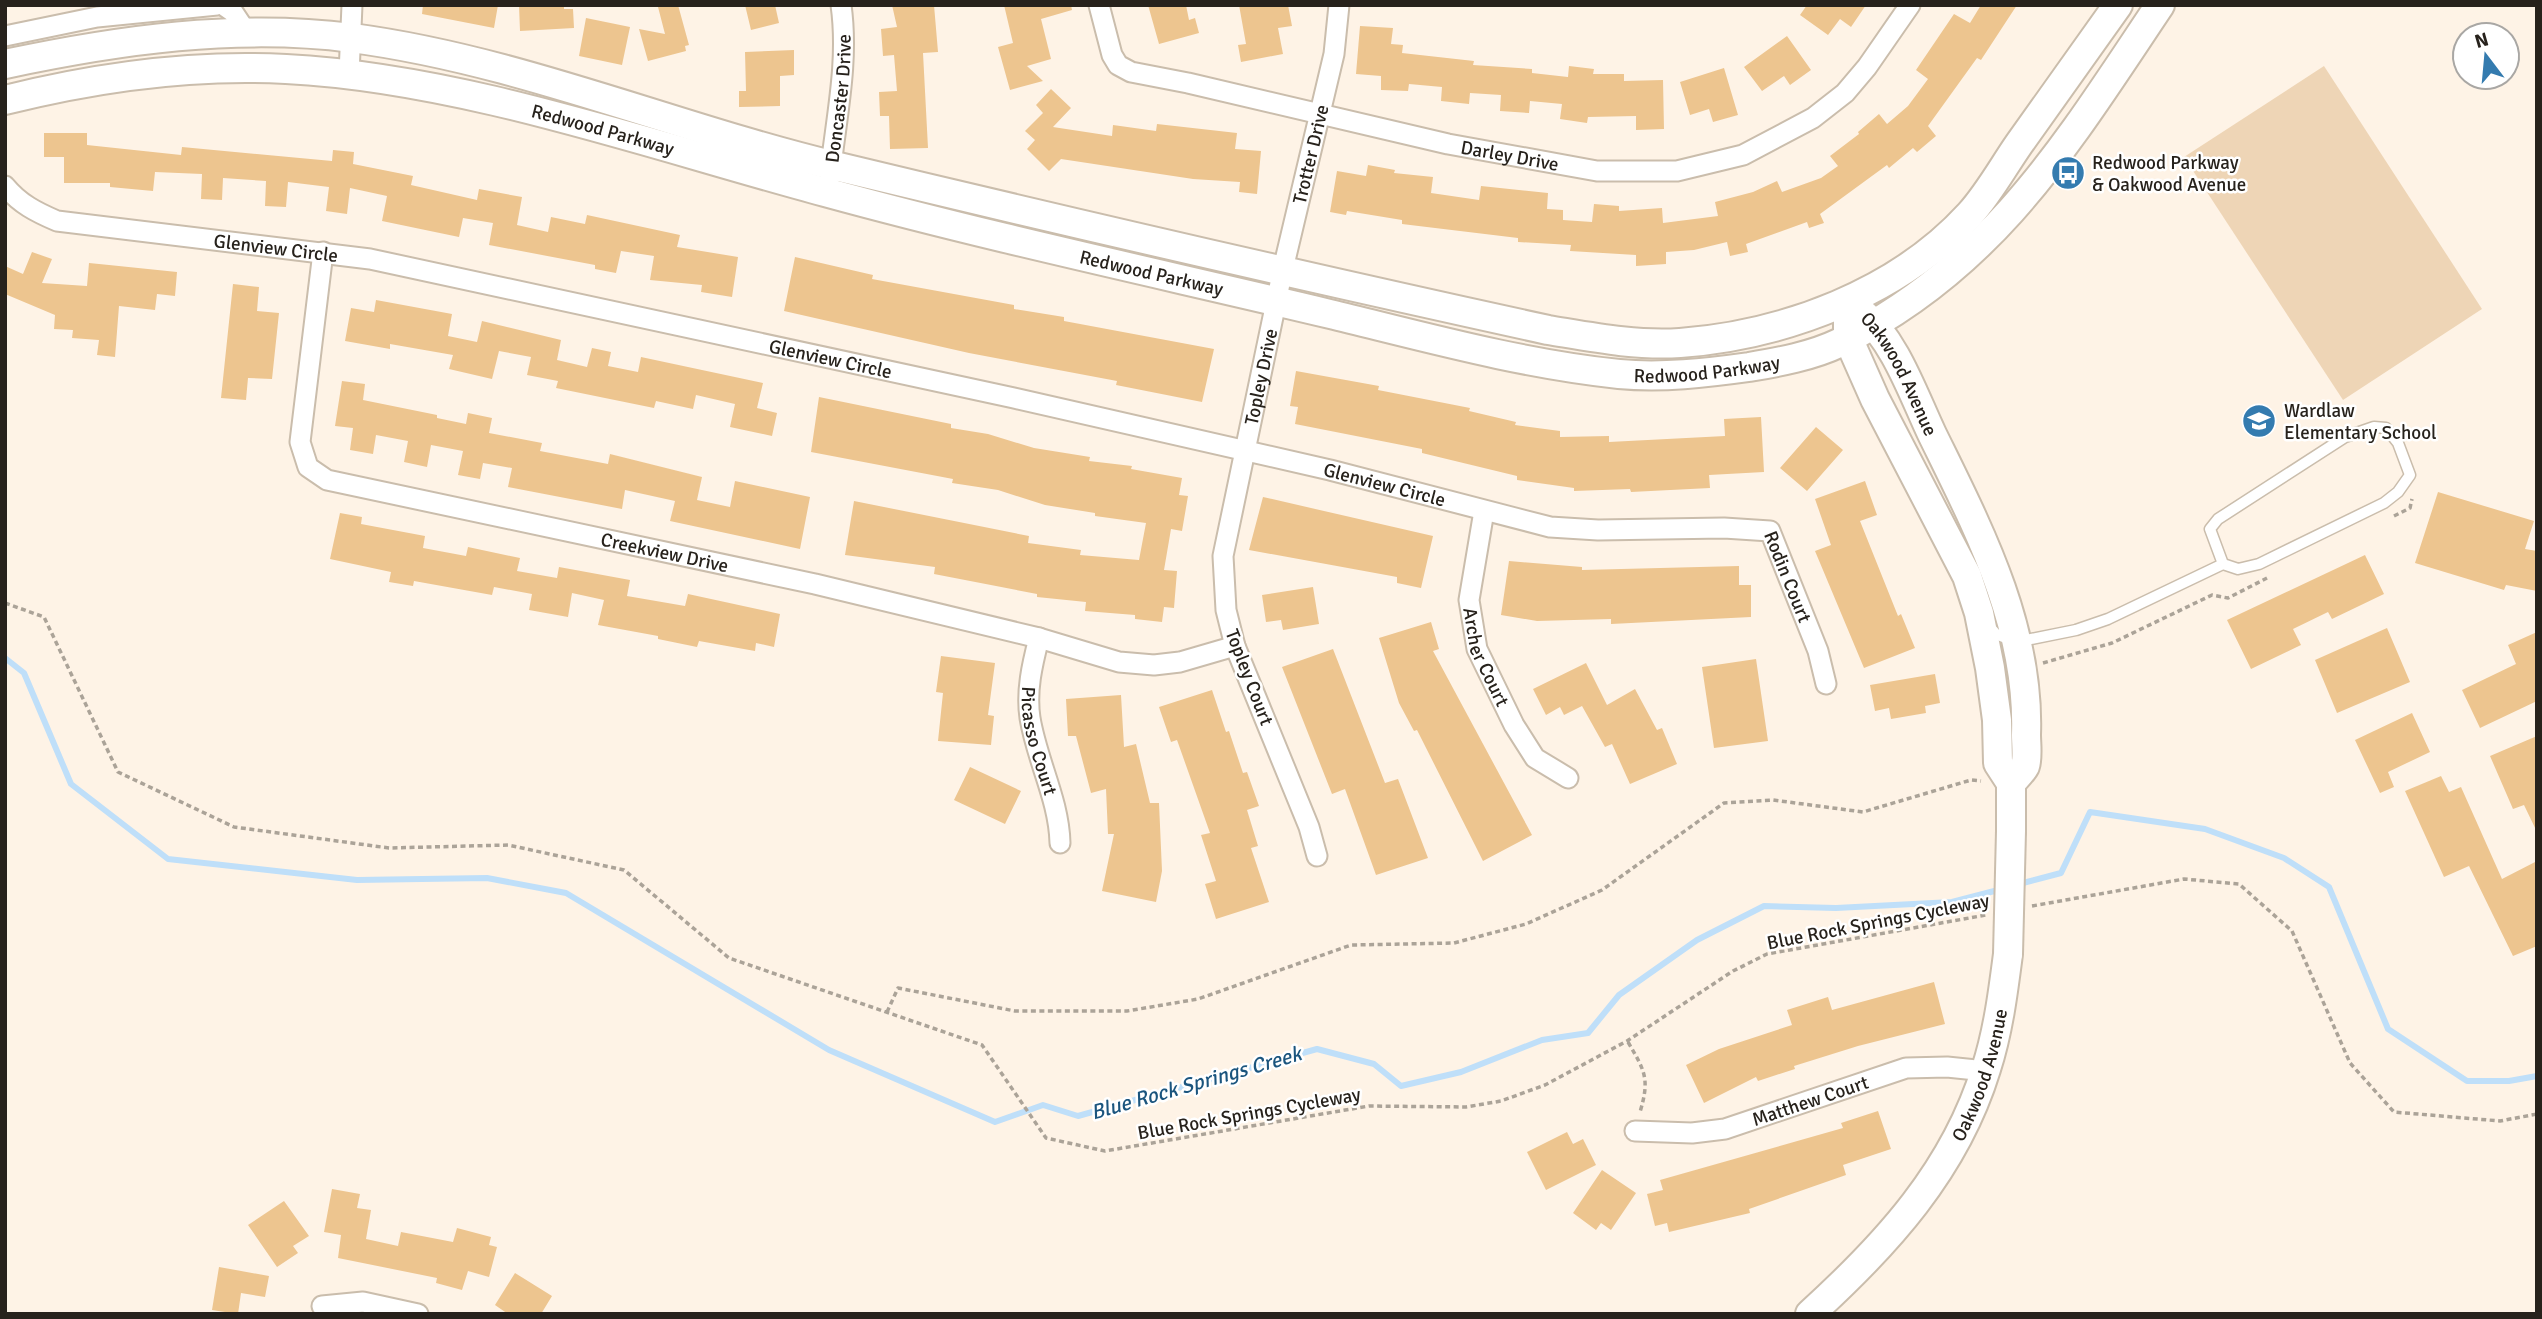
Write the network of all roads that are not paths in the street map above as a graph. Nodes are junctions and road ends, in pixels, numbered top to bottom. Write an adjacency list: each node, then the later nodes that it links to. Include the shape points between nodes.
1 (220, 5): 9 (street, via 233,12); 10 (street, via 97,17)
2 (352, 5): 11 (street)
3 (841, 5): 16 (street, Doncaster Drive, via 843,78)
4 (1099, 5): 15 (street, Darley Drive, via 1112,55 1131,72)
5 (1339, 5): 15 (street, Trotter Drive)
6 (1909, 5): 15 (street, Darley Drive, via 1853,85 1813,118 1743,155 1677,171 1597,171 1448,144)
7 (2118, 5): 21 (main road, Redwood Parkway, via 1970,213 1943,240 1895,275)
8 (2160, 5): 23 (main road, Redwood Parkway, via 2053,164 2009,215 1934,284)
9 (247, 33): 11 (main road, Redwood Parkway); 12 (main road, Redwood Parkway, via 106,45)
10 (5, 36)
11 (350, 38): 13 (street); 16 (main road, Redwood Parkway, via 508,69)
12 (5, 64)
13 (349, 74): 14 (main road, Redwood Parkway, via 284,68 198,69 67,85); 18 (main road, Redwood Parkway, via 546,115)
14 (5, 100)
15 (1320, 114): 20 (street, Trotter Drive)
16 (831, 165): 18 (street, Doncaster Drive); 20 (main road, Redwood Parkway)
17 (5, 186): 19 (street, Glenview Circle, via 34,211 57,221)
18 (828, 193): 22 (main road, Redwood Parkway)
19 (323, 253): 25 (street, Glenview Circle, via 383,262); 30 (street, Creekview Drive, via 300,442 308,467 327,480 815,584)
20 (1283, 269): 21 (main road, Redwood Parkway, via 1613,341 1679,343 1739,334); 22 (street, Trotter Drive)
21 (1847, 301): 23 (main road, Oakwood Avenue); 24 (main road, Oakwood Avenue)
22 (1276, 302): 24 (main road, Redwood Parkway, via 1512,355 1622,374 1695,374 1780,362); 25 (street, Topley Drive)
23 (1874, 323): 24 (main road, Redwood Parkway); 31 (main road, Oakwood Avenue, via 1993,562)
24 (1848, 338): 29 (main road, Oakwood Avenue, via 1967,576)
25 (1244, 451): 26 (street, Glenview Circle); 32 (street, Topley Court, via 1223,556 1226,610)
26 (1484, 511): 27 (street, Glenview Circle, via 1550,527); 34 (street, Archer Court, via 1469,600 1477,649 1535,758)
27 (1664, 530): 33 (street, Rodin Court, via 1770,531 1818,651)
28 (2223, 564): 28 (lane, via 2247,568 2391,499 2410,475 2398,443 2386,428 2364,429 2345,437 2218,519 2210,529); 31 (lane, via 2099,622)
29 (1979, 613): 31 (lane, via 1996,634); 35 (main road, Oakwood Avenue, via 1997,720 1998,763)
30 (1039, 638): 32 (street, Creekview Drive, via 1119,662 1154,665 1206,657); 36 (street, Picasso Court, via 1029,689 1030,716 1059,822)
31 (2016, 642): 35 (main road, Oakwood Avenue, via 2027,719 2025,766)
32 (1235, 646): 37 (street, Topley Court)
33 (1826, 684)
34 (1568, 778)
35 (2011, 783): 38 (main road, Oakwood Avenue, bridge, via 2008,954 2001,1014)
36 (1060, 843)
37 (1317, 856)
38 (1986, 1071): 39 (street, Matthew Court, via 1906,1068 1725,1129); 42 (main road, Oakwood Avenue, via 1947,1160 1901,1224)
39 (1635, 1131)
40 (322, 1306): 41 (street, via 363,1302)
41 (418, 1314)
42 (1810, 1314)

